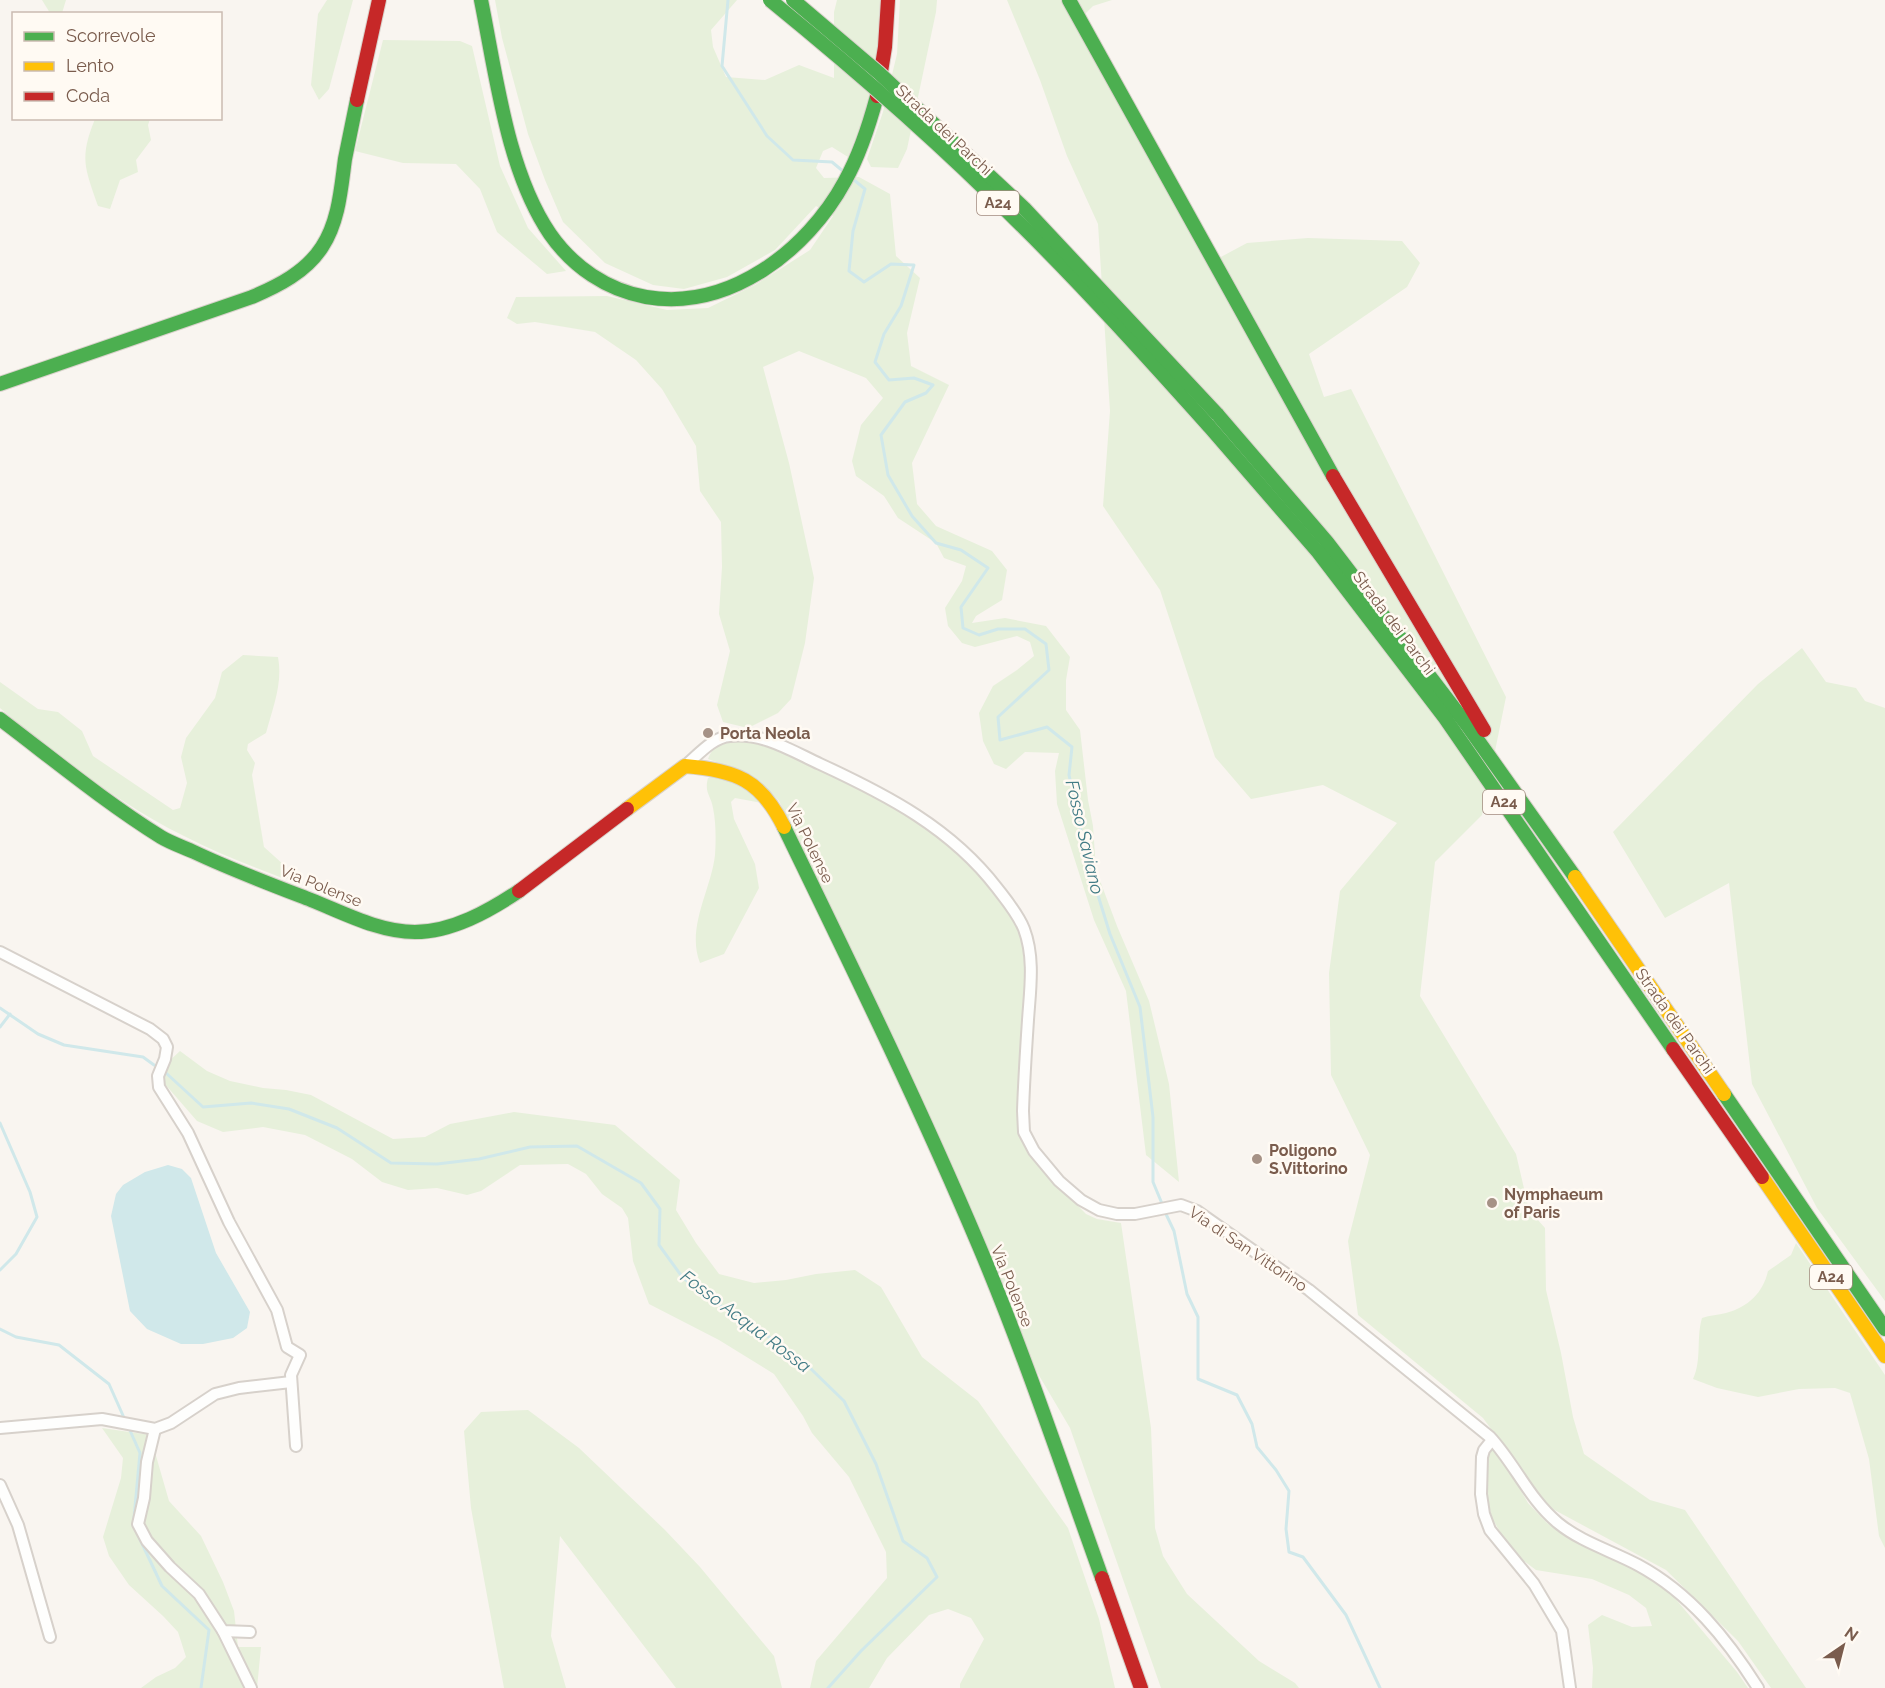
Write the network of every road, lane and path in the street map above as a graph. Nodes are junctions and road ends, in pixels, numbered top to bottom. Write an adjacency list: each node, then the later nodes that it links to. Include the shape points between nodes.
1 (379, 0): 7 (main road, via 337,210 322,246 305,266 283,283 252,297)
2 (481, 0): 5 (main road, via 512,144 539,216 563,250 599,280 622,291 681,300 711,296 771,264 804,234 844,183 873,112 881,78)
3 (770, 0): 8 (main road, Strada dei Parchi / A24, bridge, via 860,75 999,204)
4 (793, 0): 8 (main road, Strada dei Parchi / A24, bridge, via 872,67 1024,208)
5 (888, 0)
6 (1069, 0): 11 (main road, via 1357,519)
7 (0, 384)
8 (1213, 420): 11 (main road, Strada dei Parchi / A24, via 1297,505 1364,588); 14 (main road, Strada dei Parchi / A24, via 1445,718)
9 (0, 719): 10 (main road, Via Polense, via 131,817 178,846 360,920 414,932 455,924 511,895)
10 (685, 766): 18 (street, Via di San Vittorino, via 724,737 770,741 887,796 921,816 965,852 1016,914 1028,944 1024,1132 1059,1181 1099,1210 1117,1214 1181,1205 1209,1218 1309,1290); 25 (main road, Via Polense, via 716,769 742,779 766,795 774,807 859,981 971,1227 1021,1352)
11 (1556, 850): 13 (main road, Strada dei Parchi / A24)
12 (0, 952): 15 (street, via 163,1039 166,1053 158,1084 188,1133 229,1222 277,1310 287,1347 300,1355)
13 (1885, 1329)
14 (1885, 1356)
15 (291, 1382): 17 (street, via 215,1394); 19 (street)
16 (0, 1428): 17 (street, via 102,1419)
17 (155, 1429): 21 (street, via 138,1524 147,1541 199,1594)
18 (1492, 1440): 26 (street, via 1482,1457 1484,1514 1490,1530 1534,1584 1562,1631); 27 (street, Via di San Vittorino, via 1537,1503 1560,1524 1646,1569 1689,1601 1731,1648)
19 (296, 1446)
20 (0, 1485): 23 (street, via 18,1525)
21 (223, 1631): 22 (street); 24 (street)
22 (250, 1632)
23 (50, 1637)
24 (251, 1688)
25 (1141, 1688)
26 (1570, 1688)
27 (1758, 1688)

